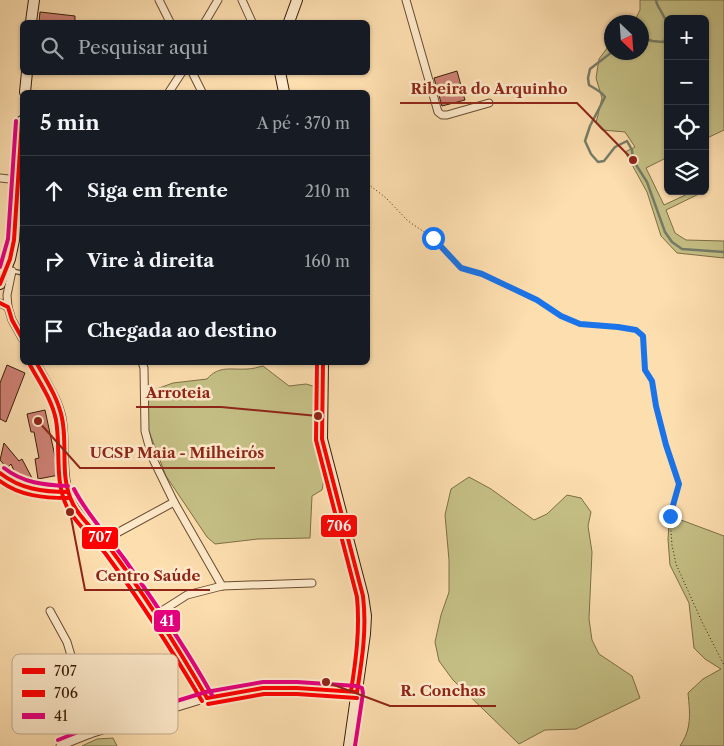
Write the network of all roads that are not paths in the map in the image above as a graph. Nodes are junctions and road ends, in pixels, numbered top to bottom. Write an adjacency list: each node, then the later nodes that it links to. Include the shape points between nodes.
1 (34, 0): 7 (main road)
2 (159, 0): 8 (street)
3 (218, 0): 9 (street)
4 (242, 0): 10 (street)
5 (297, 0): 11 (main road)
6 (406, 0): 20 (street, via 438,112 447,116)
7 (31, 20)
8 (169, 20)
9 (206, 20)
10 (251, 20)
11 (290, 20)
12 (26, 75): 16 (main road)
13 (180, 75): 17 (street)
14 (194, 75): 18 (street)
15 (281, 75): 19 (main road)
16 (25, 90)
17 (169, 90)
18 (201, 90)
19 (284, 90)
20 (489, 103)
21 (20, 150): 23 (main road)
22 (0, 178): 23 (street)
23 (18, 180): 24 (main road)
24 (18, 238): 25 (main road)
25 (9, 270): 26 (lane); 27 (main road); 29 (street)
26 (20, 273)
27 (0, 284)
28 (0, 303): 29 (street)
29 (8, 307): 30 (street)
30 (20, 334)
31 (38, 365): 35 (street, via 61,416)
32 (143, 365): 36 (street, via 148,445)
33 (323, 365): 43 (main road, via 322,439 366,616)
34 (0, 473): 35 (street, via 25,487 44,492)
35 (68, 492): 37 (street, via 74,506)
36 (174, 502): 37 (street); 39 (street)
37 (104, 540): 41 (street)
38 (312, 583): 39 (street)
39 (222, 586): 41 (street, via 187,595)
40 (50, 611): 42 (street)
41 (156, 614): 44 (street)
42 (71, 654)
43 (357, 692): 44 (street, via 263,688); 48 (main road)
44 (207, 698): 45 (street)
45 (178, 707)
46 (90, 734): 47 (street)
47 (60, 746)
48 (349, 746)

